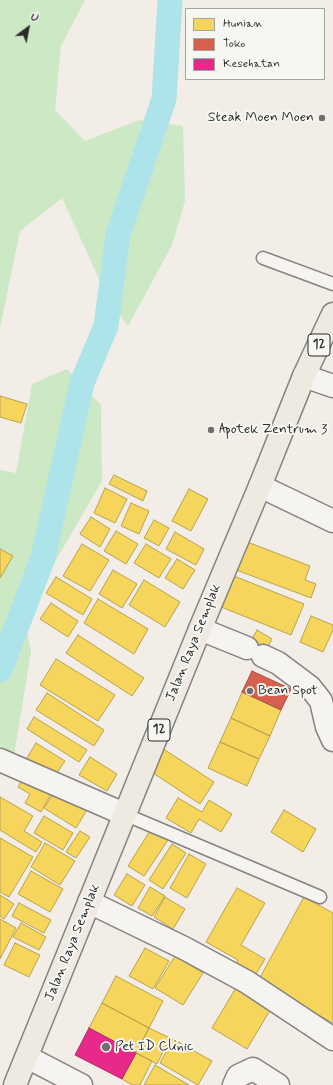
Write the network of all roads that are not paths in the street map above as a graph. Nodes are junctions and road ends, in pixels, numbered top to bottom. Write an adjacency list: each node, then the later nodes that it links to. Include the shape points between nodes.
1 (262, 258): 2 (lane)
2 (333, 284)
3 (333, 314): 4 (main road, Jalan Raya Semplak / 12)
4 (304, 376): 5 (street); 6 (main road, Jalan Raya Semplak / 12)
5 (333, 386)
6 (260, 486): 7 (street); 8 (main road, Jalan Raya Semplak / 12)
7 (333, 521)
8 (200, 629): 9 (street, via 278,663 310,687 321,701); 11 (main road, Jalan Raya Semplak / 12)
9 (333, 740)
10 (0, 760): 11 (street)
11 (124, 814): 12 (lane); 13 (main road, Jalan Raya Semplak / 12)
12 (320, 897)
13 (89, 902): 14 (street, via 247,982); 15 (main road, Jalan Raya Semplak / 12)
14 (333, 1039)
15 (27, 1057): 16 (main road, Jalan Raya Semplak / 12); 17 (street)
16 (15, 1085)
17 (81, 1085)
18 (234, 1085): 19 (street, via 238,1076 253,1069)
19 (278, 1085)

